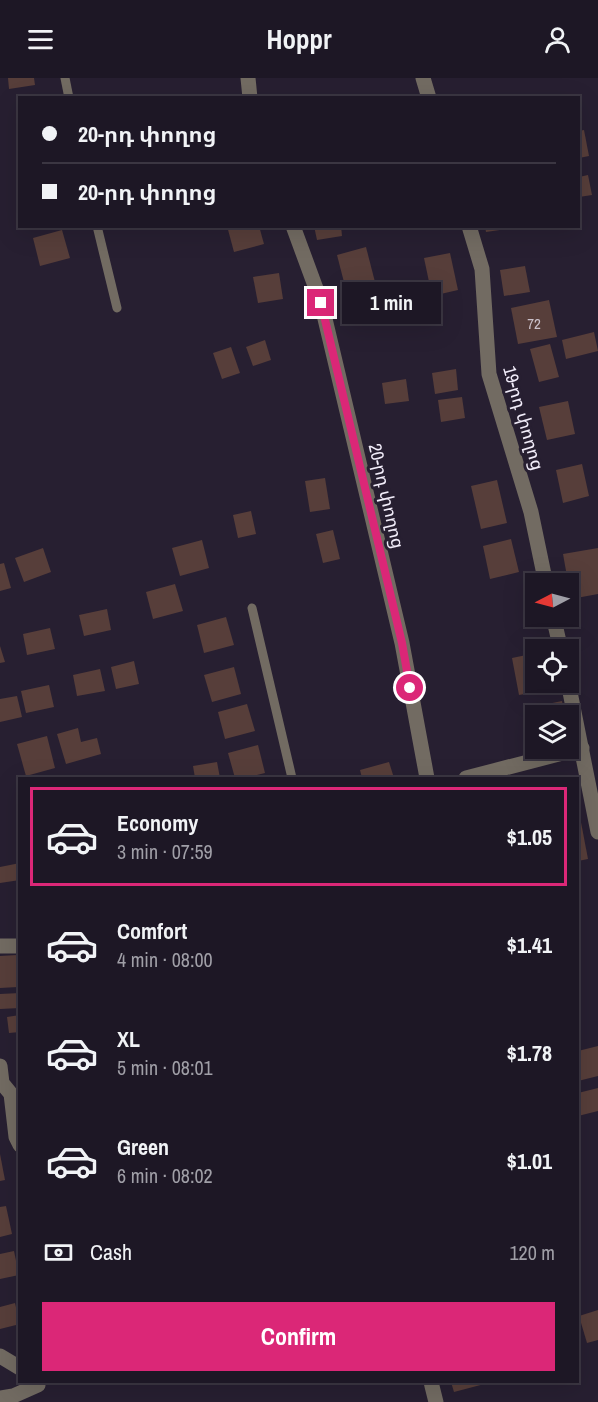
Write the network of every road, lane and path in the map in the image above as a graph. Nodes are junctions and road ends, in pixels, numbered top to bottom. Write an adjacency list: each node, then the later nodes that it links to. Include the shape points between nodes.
1 (65, 78): 4 (lane)
2 (248, 78): 5 (street)
3 (423, 78): 6 (street)
4 (69, 96)
5 (250, 96)
6 (428, 96)
7 (97, 228): 10 (lane)
8 (294, 228): 16 (street, 20-րդ փողոց, via 321,303 402,643)
9 (470, 228): 11 (street, 19-րդ փողոց, via 482,269 489,374 531,512)
10 (117, 308)
11 (544, 573)
12 (252, 608): 15 (lane)
13 (570, 693): 14 (street)
14 (582, 748): 17 (street); 18 (street)
15 (292, 777)
16 (428, 777)
17 (470, 777)
18 (598, 832)
19 (0, 946): 20 (street)
20 (18, 946)
21 (0, 1066): 22 (street, via 2,1083 11,1094)
22 (18, 1141)
23 (0, 1356): 24 (street)
24 (18, 1367)
25 (37, 1383): 27 (street, via 13,1396); 28 (street)
26 (431, 1383): 29 (street)
27 (0, 1398)
28 (38, 1402)
29 (436, 1402)

